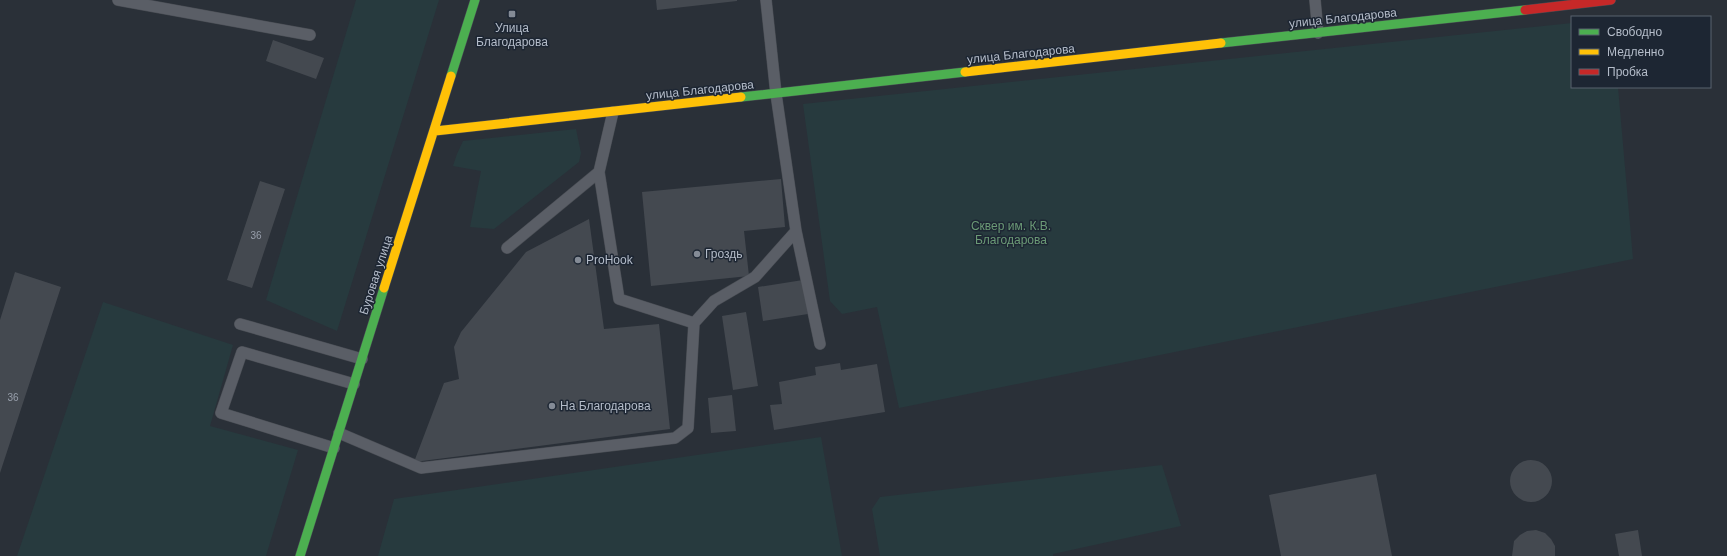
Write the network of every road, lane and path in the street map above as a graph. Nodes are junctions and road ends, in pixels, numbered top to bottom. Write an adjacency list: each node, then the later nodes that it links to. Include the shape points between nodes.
1 (118, 0): 7 (lane)
2 (475, 0): 10 (street, Буровая улица)
3 (766, 0): 8 (lane)
4 (1315, 0): 6 (lane)
5 (1611, 0): 6 (street, улица Благодарова)
6 (1318, 33): 8 (street, улица Благодарова)
7 (310, 34)
8 (776, 94): 9 (street, улица Благодарова); 12 (lane)
9 (613, 112): 10 (street, улица Благодарова); 11 (lane)
10 (435, 131): 17 (street, Буровая улица)
11 (599, 172): 13 (lane); 14 (lane, via 619,299)
12 (796, 231): 14 (lane, via 755,277 714,301); 16 (lane)
13 (507, 248)
14 (694, 323): 19 (lane, via 688,428 675,438 421,468)
15 (240, 324): 17 (lane)
16 (820, 344)
17 (362, 359): 18 (street, Буровая улица)
18 (354, 384): 19 (street, Буровая улица); 20 (lane, via 242,352 221,413)
19 (339, 433): 20 (street, Буровая улица)
20 (334, 448): 21 (street, Буровая улица)
21 (300, 556)

